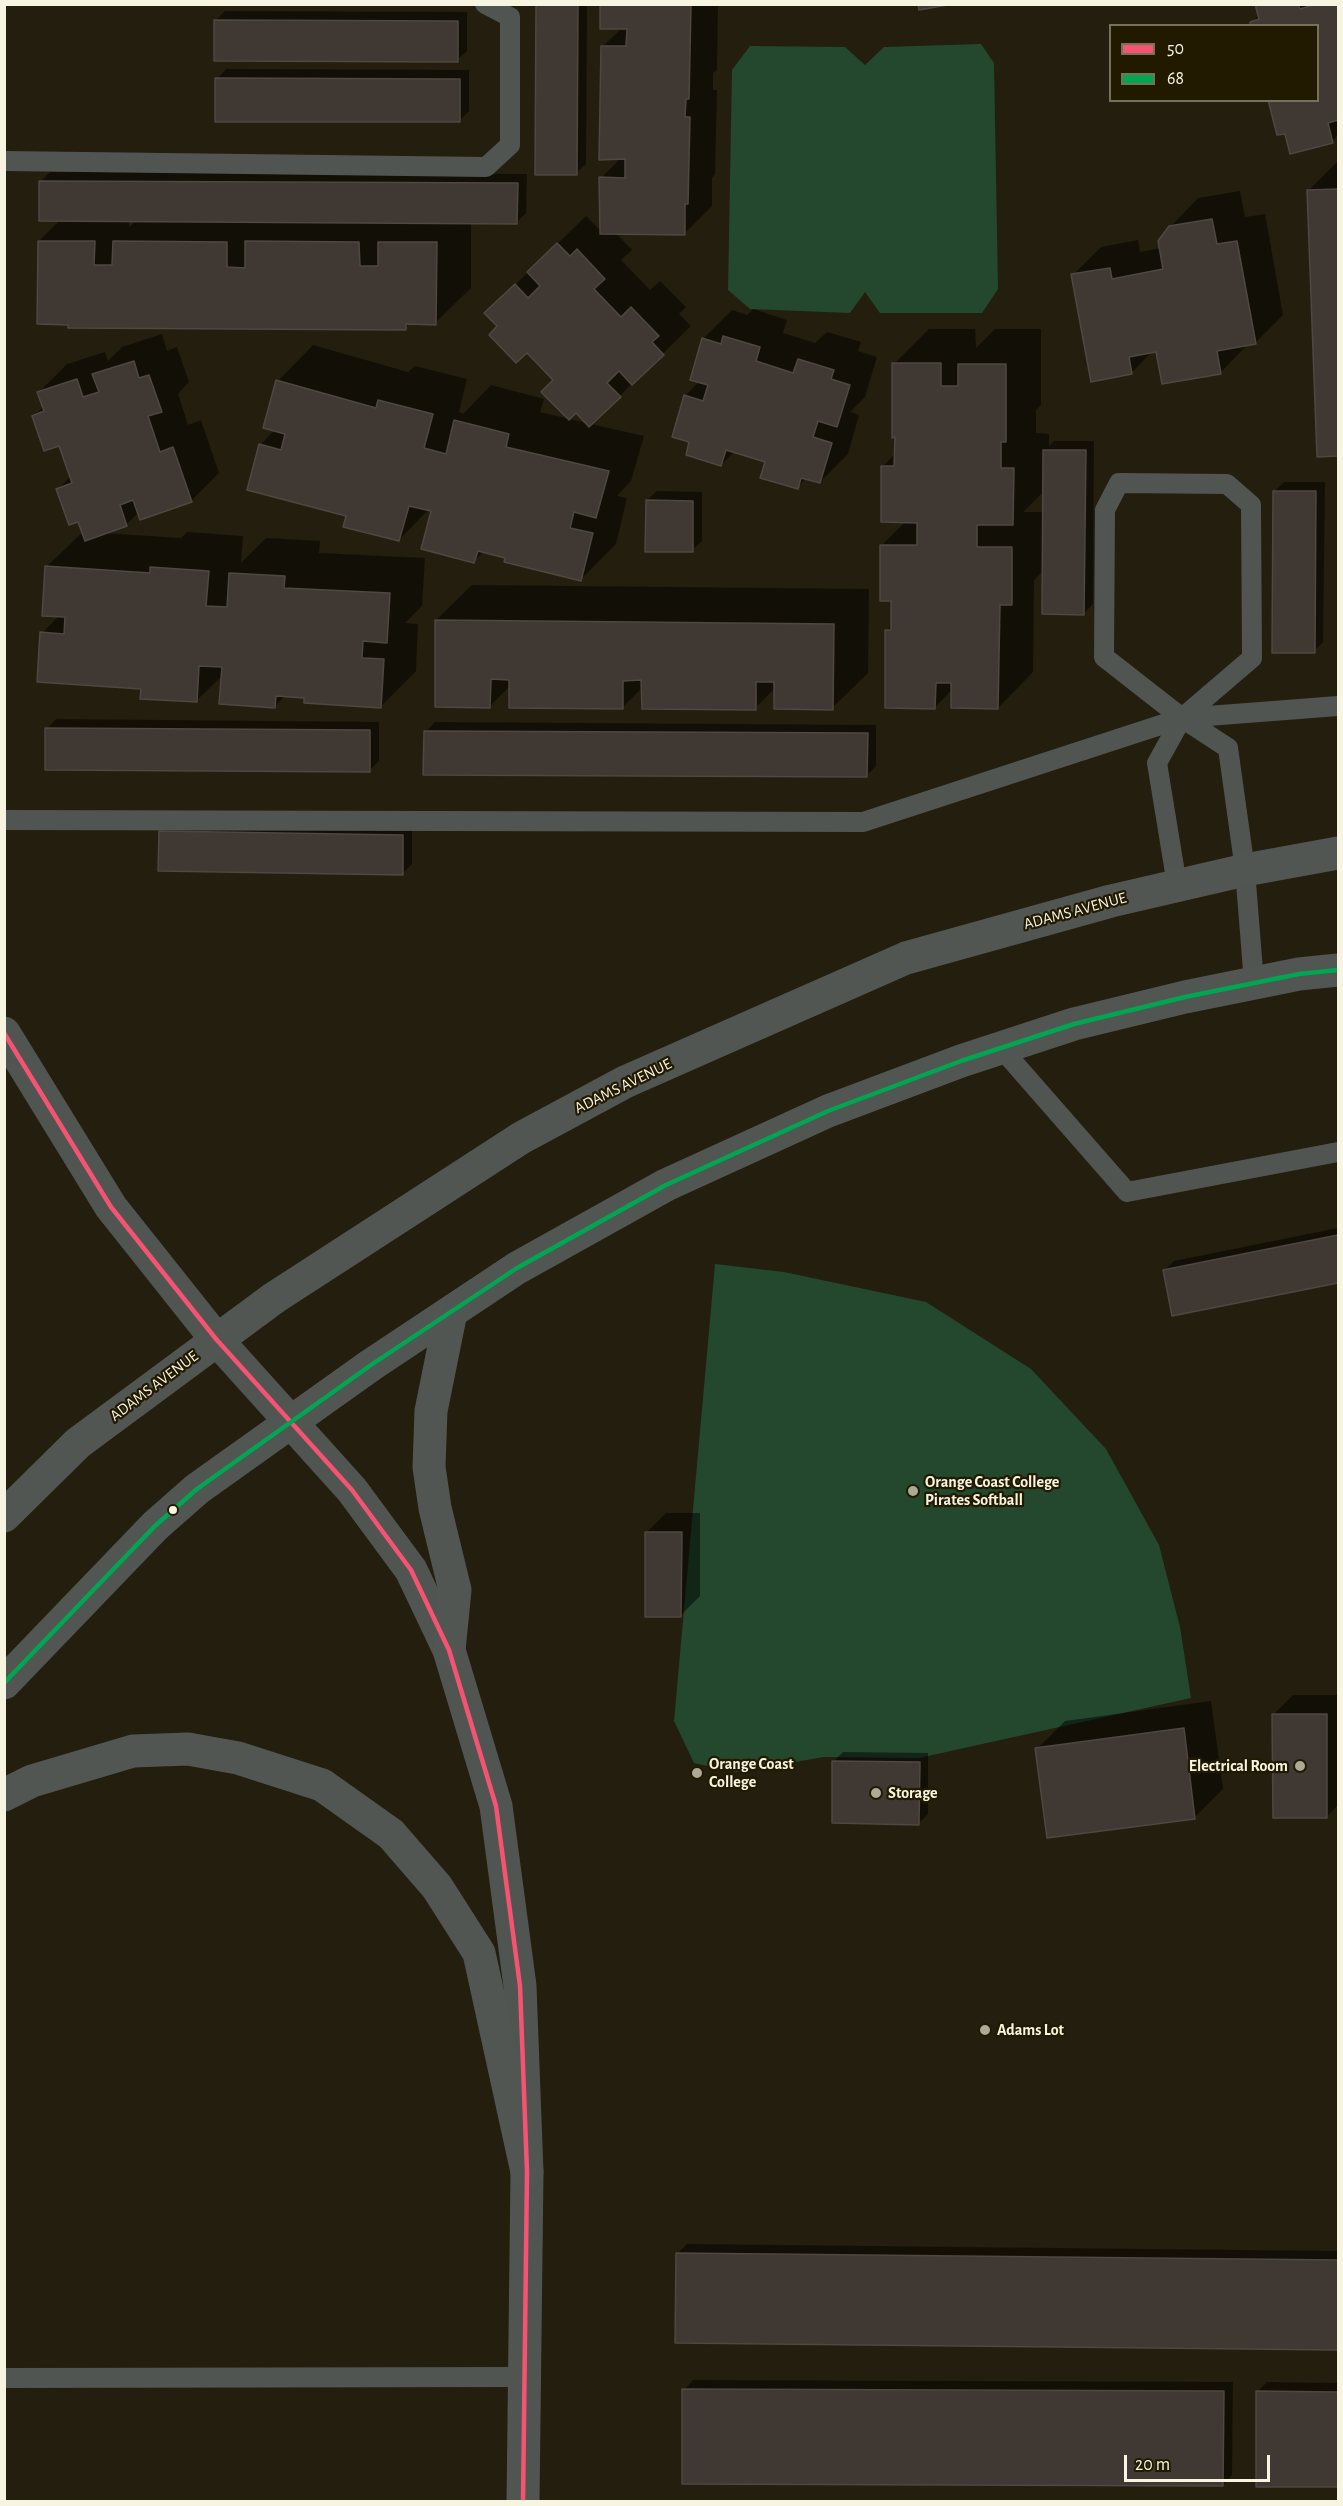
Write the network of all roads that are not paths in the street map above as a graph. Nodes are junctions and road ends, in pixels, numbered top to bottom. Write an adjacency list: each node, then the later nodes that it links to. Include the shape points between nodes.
1 (485, 4): 2 (lane, via 510,17 510,144 486,167)
2 (4, 161)
3 (1338, 706): 4 (lane)
4 (1182, 718): 4 (lane, via 1252,658 1251,506 1227,484 1119,483 1105,510 1104,657); 5 (lane, via 863,822); 7 (lane, via 1228,748); 8 (lane, via 1157,763)
5 (4, 820)
6 (1338, 853): 7 (main road, ADAMS AVENUE)
7 (1245, 870): 8 (main road, ADAMS AVENUE); 10 (lane)
8 (1177, 885): 15 (main road, ADAMS AVENUE, via 906,958 625,1082 521,1138)
9 (1338, 970): 10 (main road)
10 (1254, 983): 12 (main road, via 1074,1024)
11 (4, 1033): 15 (street, via 111,1207)
12 (1000, 1048): 13 (lane, via 1127,1192); 14 (main road, via 828,1111 666,1185 517,1268)
13 (1338, 1152)
14 (451, 1312): 16 (main road); 18 (main road, via 431,1411 429,1467 455,1590)
15 (216, 1339): 16 (street); 17 (main road, ADAMS AVENUE, via 78,1443)
16 (291, 1422): 18 (street, via 352,1490 411,1570); 19 (main road, via 196,1488)
17 (4, 1516)
18 (449, 1650): 21 (street, via 496,1806 520,1986)
19 (4, 1683)
20 (4, 1795): 21 (main road, via 32,1781 133,1751 188,1749 238,1758 322,1785 383,1828 437,1887 479,1953)
21 (527, 2172): 22 (street)
22 (524, 2377): 23 (lane); 24 (street)
23 (4, 2378)
24 (523, 2502)

